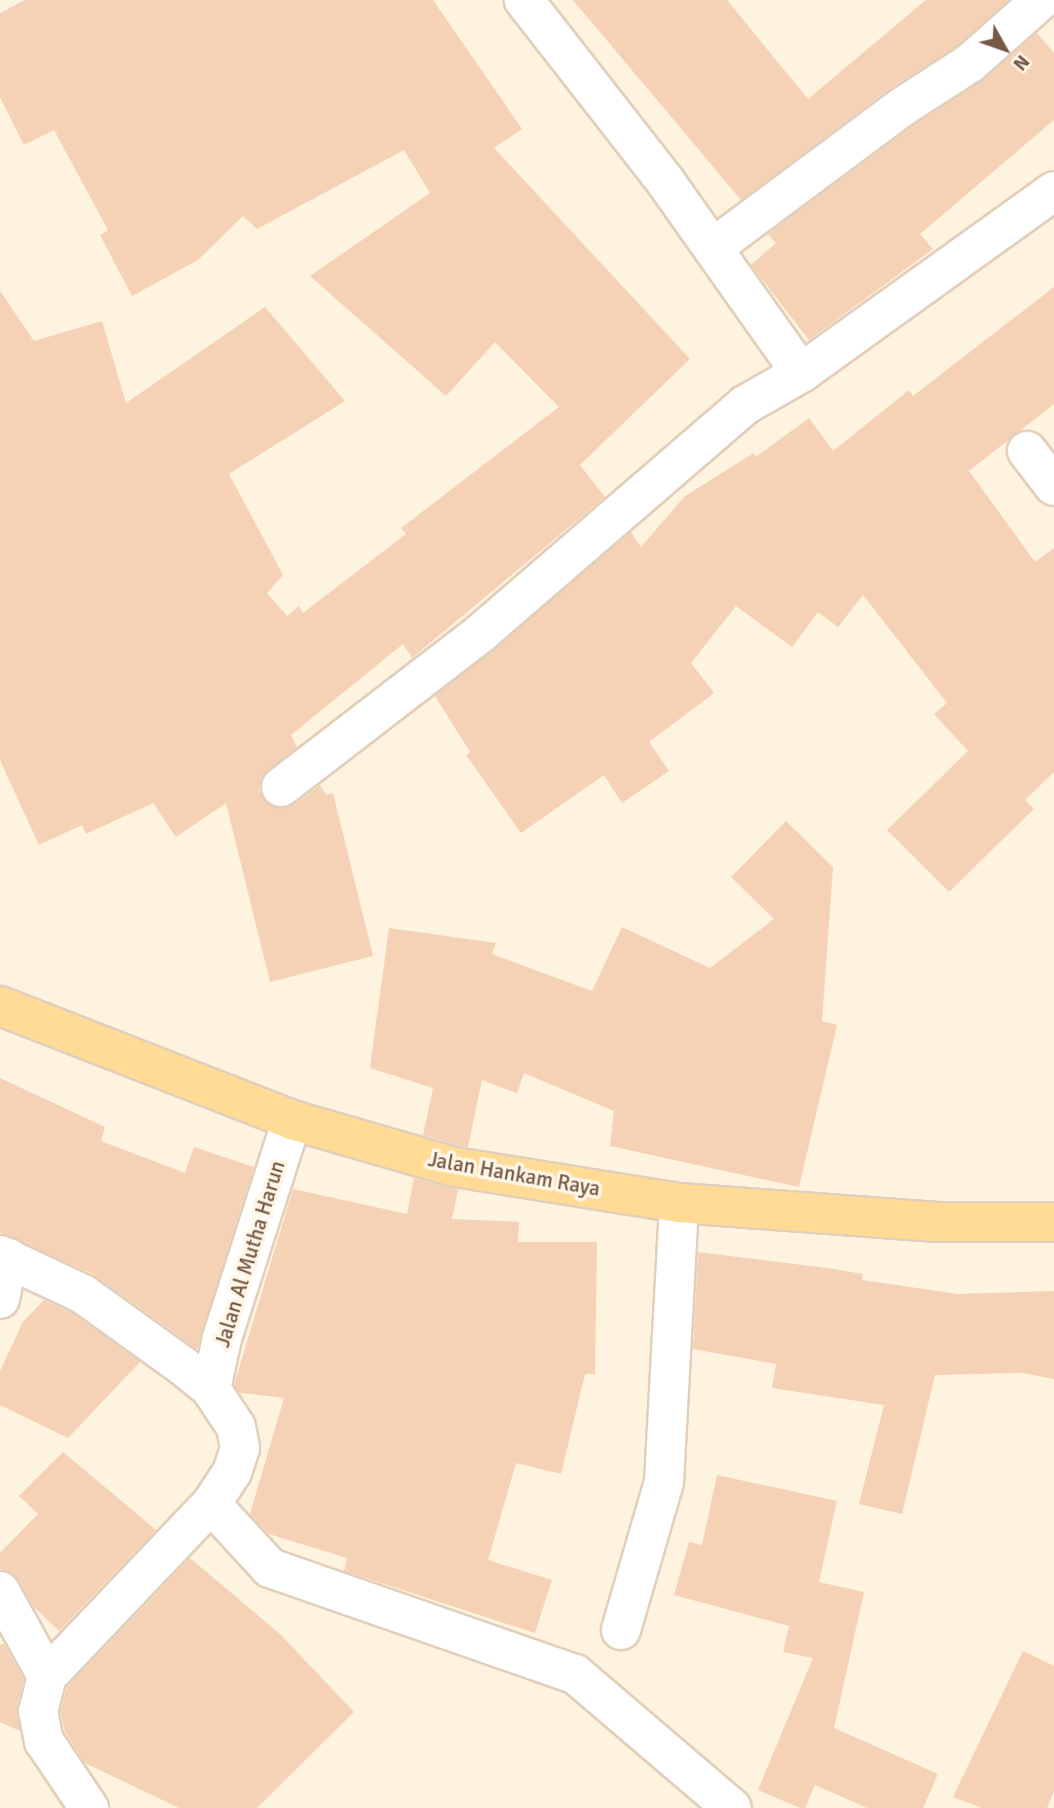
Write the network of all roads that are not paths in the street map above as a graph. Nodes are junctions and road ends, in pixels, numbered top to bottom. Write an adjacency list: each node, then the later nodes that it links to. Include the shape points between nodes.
1 (524, 0): 4 (street)
2 (1041, 0): 4 (street, via 970,63 902,107)
3 (1054, 191): 5 (street)
4 (714, 247): 5 (street)
5 (801, 373): 8 (street, via 746,405 482,632)
6 (1027, 451): 7 (street)
7 (1054, 486)
8 (281, 787)
9 (0, 1006): 10 (main road, Jalan Hankam Raya)
10 (292, 1120): 11 (main road, Jalan Hankam Raya, via 455,1167); 15 (street, Jalan Al Mutha Harun, via 222,1338)
11 (679, 1203): 12 (main road, Jalan Hankam Raya, via 937,1222); 18 (street, via 664,1482)
12 (1054, 1222)
13 (4, 1256): 14 (street); 15 (street, via 83,1294)
14 (0, 1299)
15 (213, 1382): 16 (street, via 236,1427 240,1448 232,1472)
16 (211, 1504): 19 (street); 21 (street, via 270,1568 575,1674)
17 (0, 1591): 19 (street)
18 (621, 1630)
19 (47, 1676): 20 (street, via 38,1711 44,1741)
20 (89, 1808)
21 (732, 1808)

